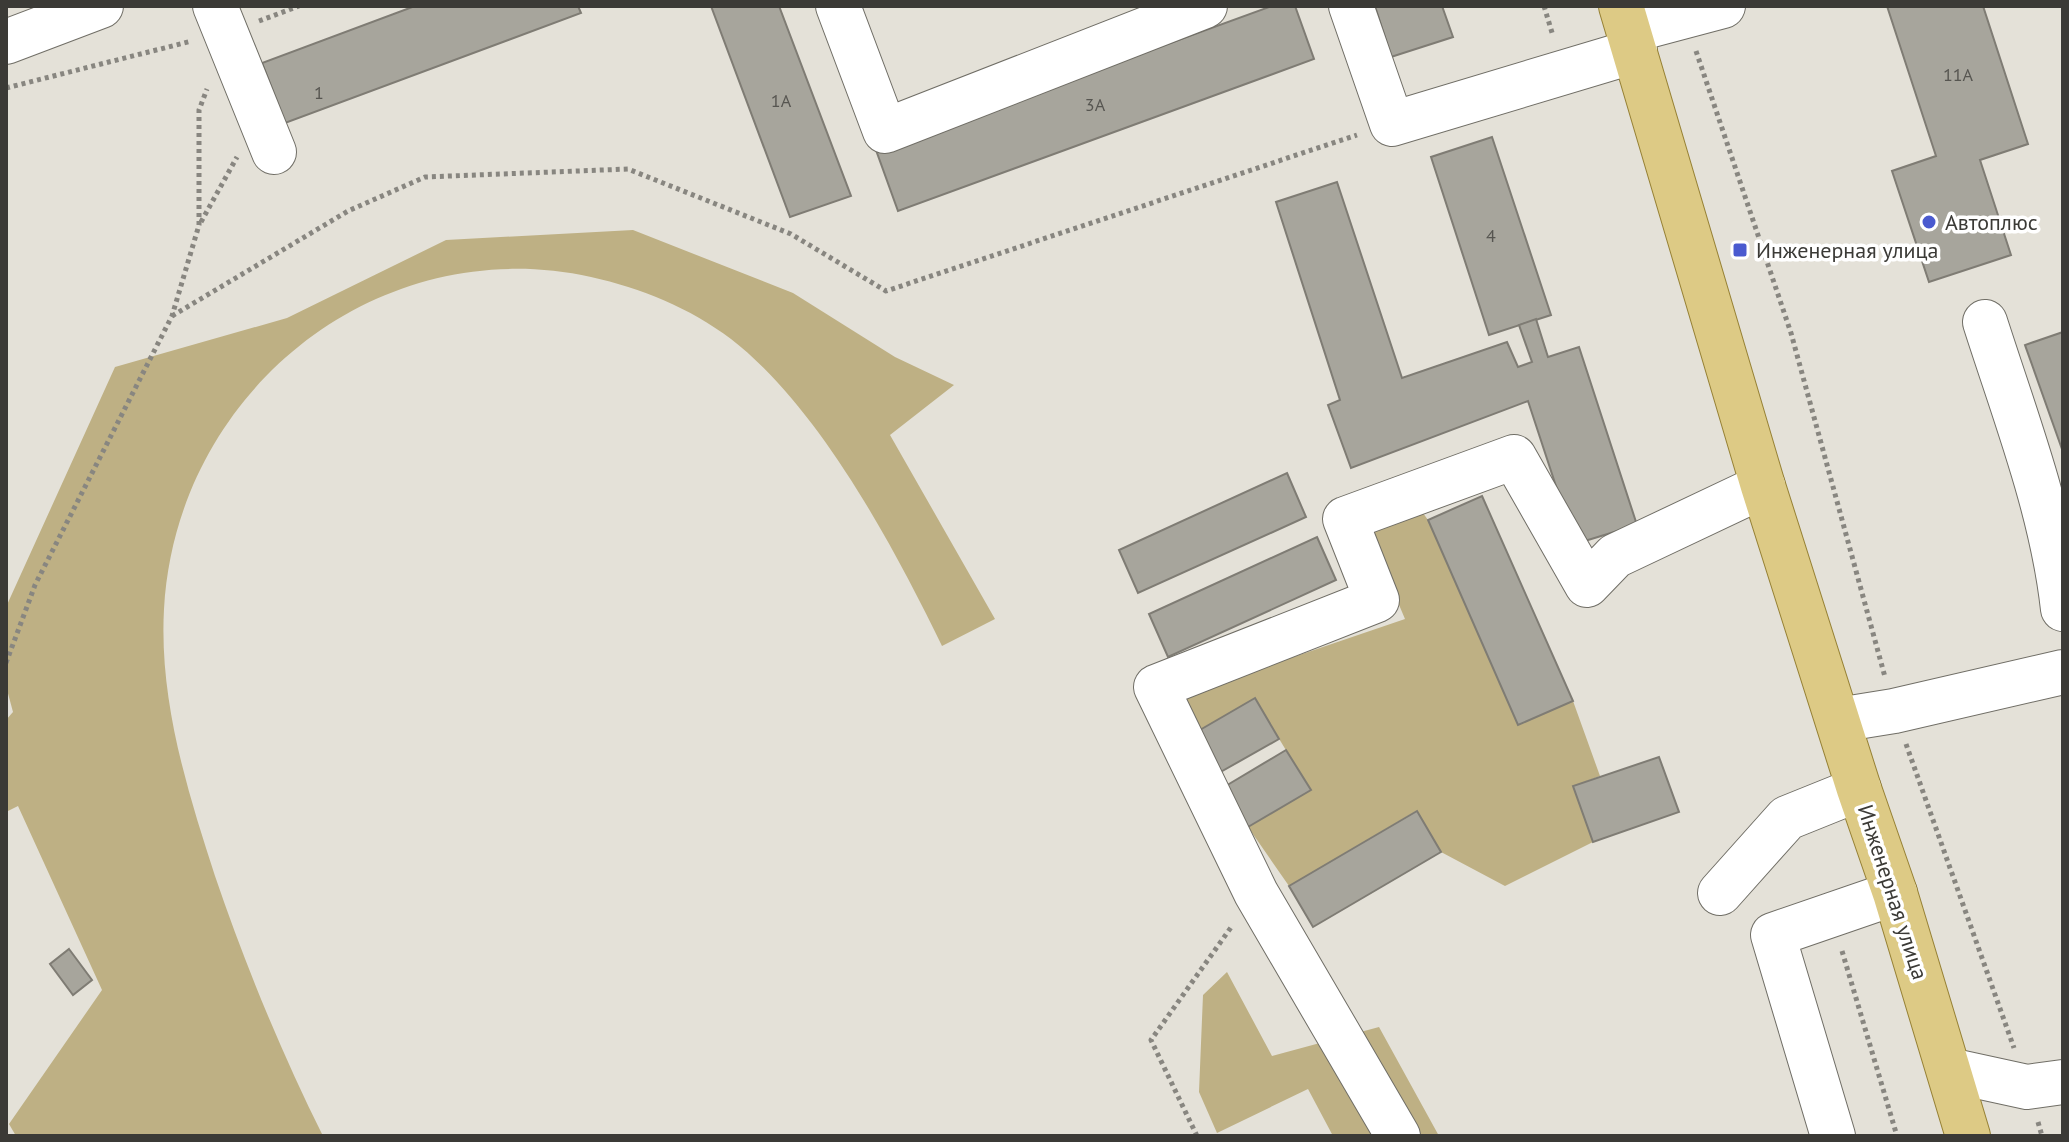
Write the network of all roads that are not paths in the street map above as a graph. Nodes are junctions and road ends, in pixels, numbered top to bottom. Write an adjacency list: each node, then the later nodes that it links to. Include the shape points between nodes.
1 (101, 6): 8 (street)
2 (838, 6): 3 (street, via 885,131)
3 (1205, 6)
4 (1351, 6): 7 (street, via 1392,124)
5 (1704, 12): 7 (street)
6 (221, 19): 9 (street)
7 (1628, 29): 11 (main road, Инженерная улица)
8 (6, 42)
9 (266, 132)
10 (1985, 322): 12 (street, via 2041,498)
11 (1763, 486): 14 (main road, Инженерная улица); 20 (street, via 1615,556 1587,585 1514,457 1345,519 1377,600 1156,687 1256,893)
12 (2063, 609)
13 (2063, 672): 14 (street)
14 (1838, 720): 15 (main road, Инженерная улица)
15 (1859, 789): 16 (street, via 1787,818); 17 (main road, Инженерная улица)
16 (1720, 893)
17 (1895, 893): 18 (main road, Инженерная улица); 21 (street, via 1773,935)
18 (1949, 1070): 19 (street); 22 (main road, Инженерная улица)
19 (2045, 1085)
20 (1398, 1136)
21 (1833, 1136)
22 (1968, 1136)

